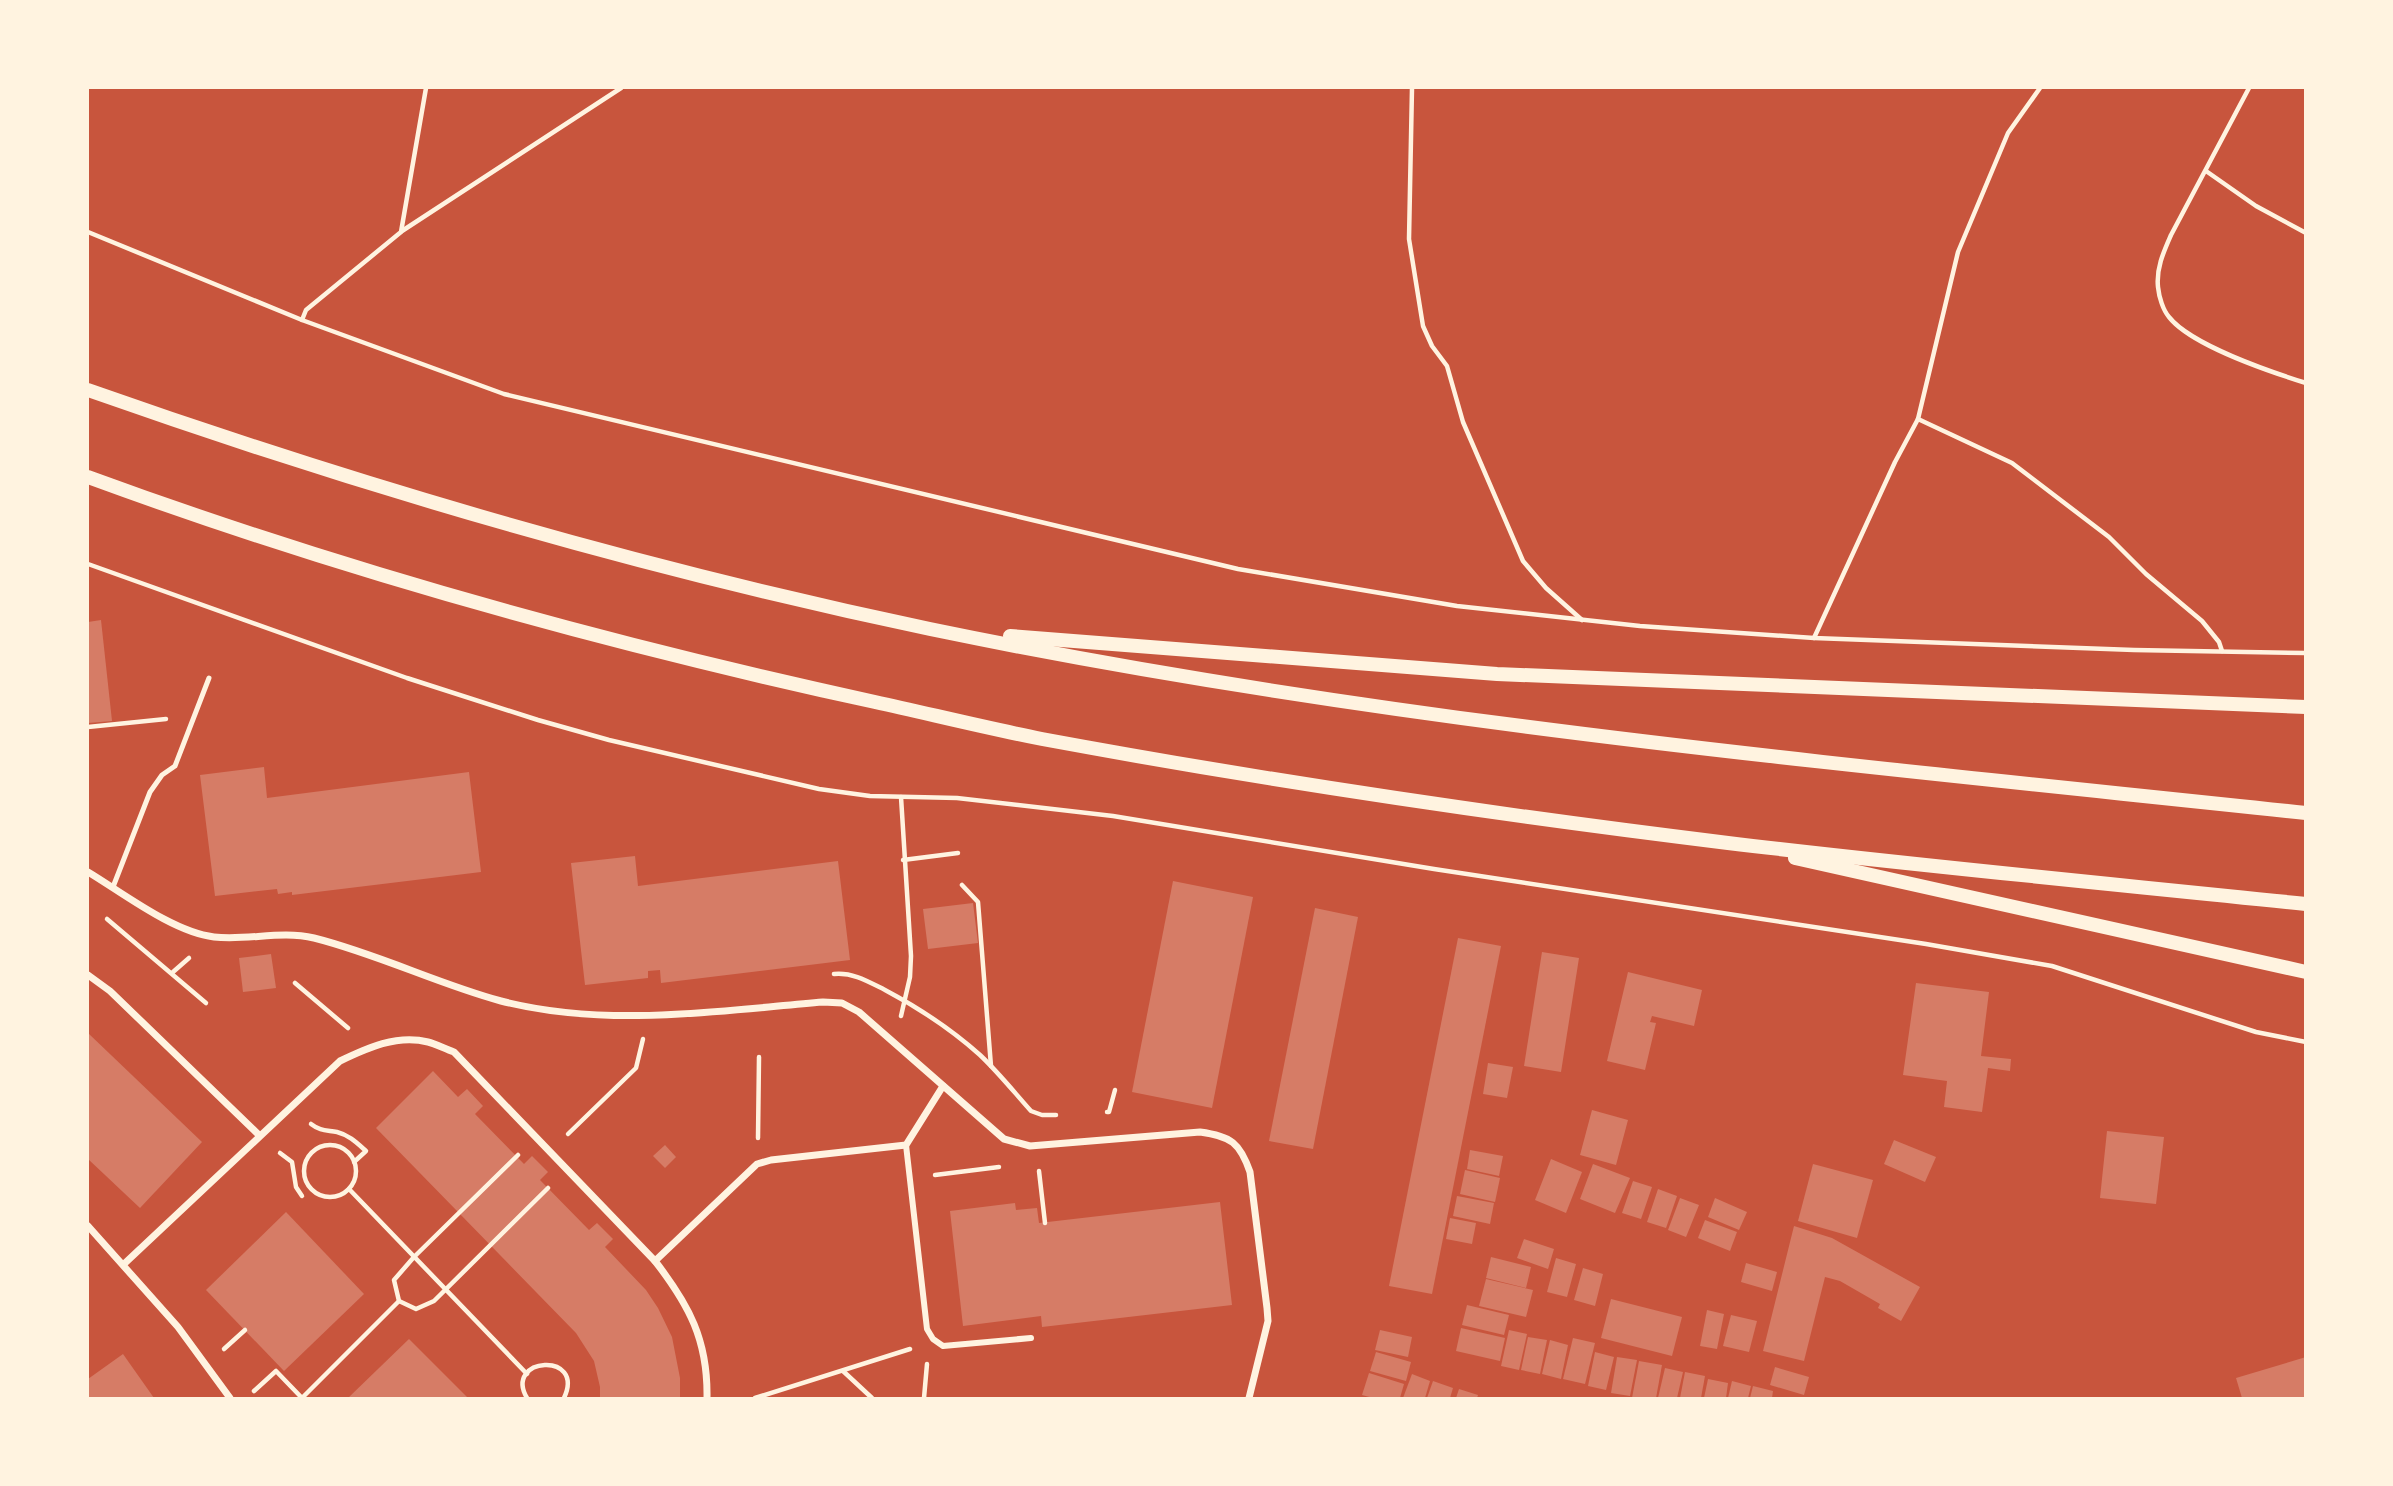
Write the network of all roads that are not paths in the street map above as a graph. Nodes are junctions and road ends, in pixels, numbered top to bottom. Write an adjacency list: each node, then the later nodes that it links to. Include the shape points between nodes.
1 (88, 390): 3 (main road, via 540,533 695,575)
2 (88, 477): 7 (main road, via 348,565 743,674 1052,740 1461,807)
3 (936, 630): 5 (main road, via 1497,674); 6 (main road, via 1166,673 1456,718)
4 (209, 678): 9 (lane, via 175,766 150,792)
5 (2305, 707)
6 (2305, 813)
7 (1728, 843): 10 (main road); 11 (main road)
8 (88, 872): 9 (street)
9 (113, 887): 13 (street, via 186,930 213,937 309,937 501,1000 572,1013 633,1016 842,1003 859,1012)
10 (2305, 904)
11 (2305, 972)
12 (88, 975): 14 (street)
13 (943, 1086): 15 (street); 22 (street, via 1004,1139 1030,1146 1200,1132 1234,1142 1250,1172 1268,1321)
14 (259, 1135): 17 (street, via 340,1061 373,1045 427,1041 454,1052); 18 (street)
15 (906, 1145): 17 (street, via 757,1164); 19 (street, via 927,1329 933,1339 943,1346)
16 (88, 1226): 18 (street)
17 (654, 1261): 21 (street, via 681,1294 694,1323 707,1376)
18 (124, 1264): 20 (street)
19 (1031, 1338)
20 (230, 1398)
21 (707, 1398)
22 (1249, 1398)

